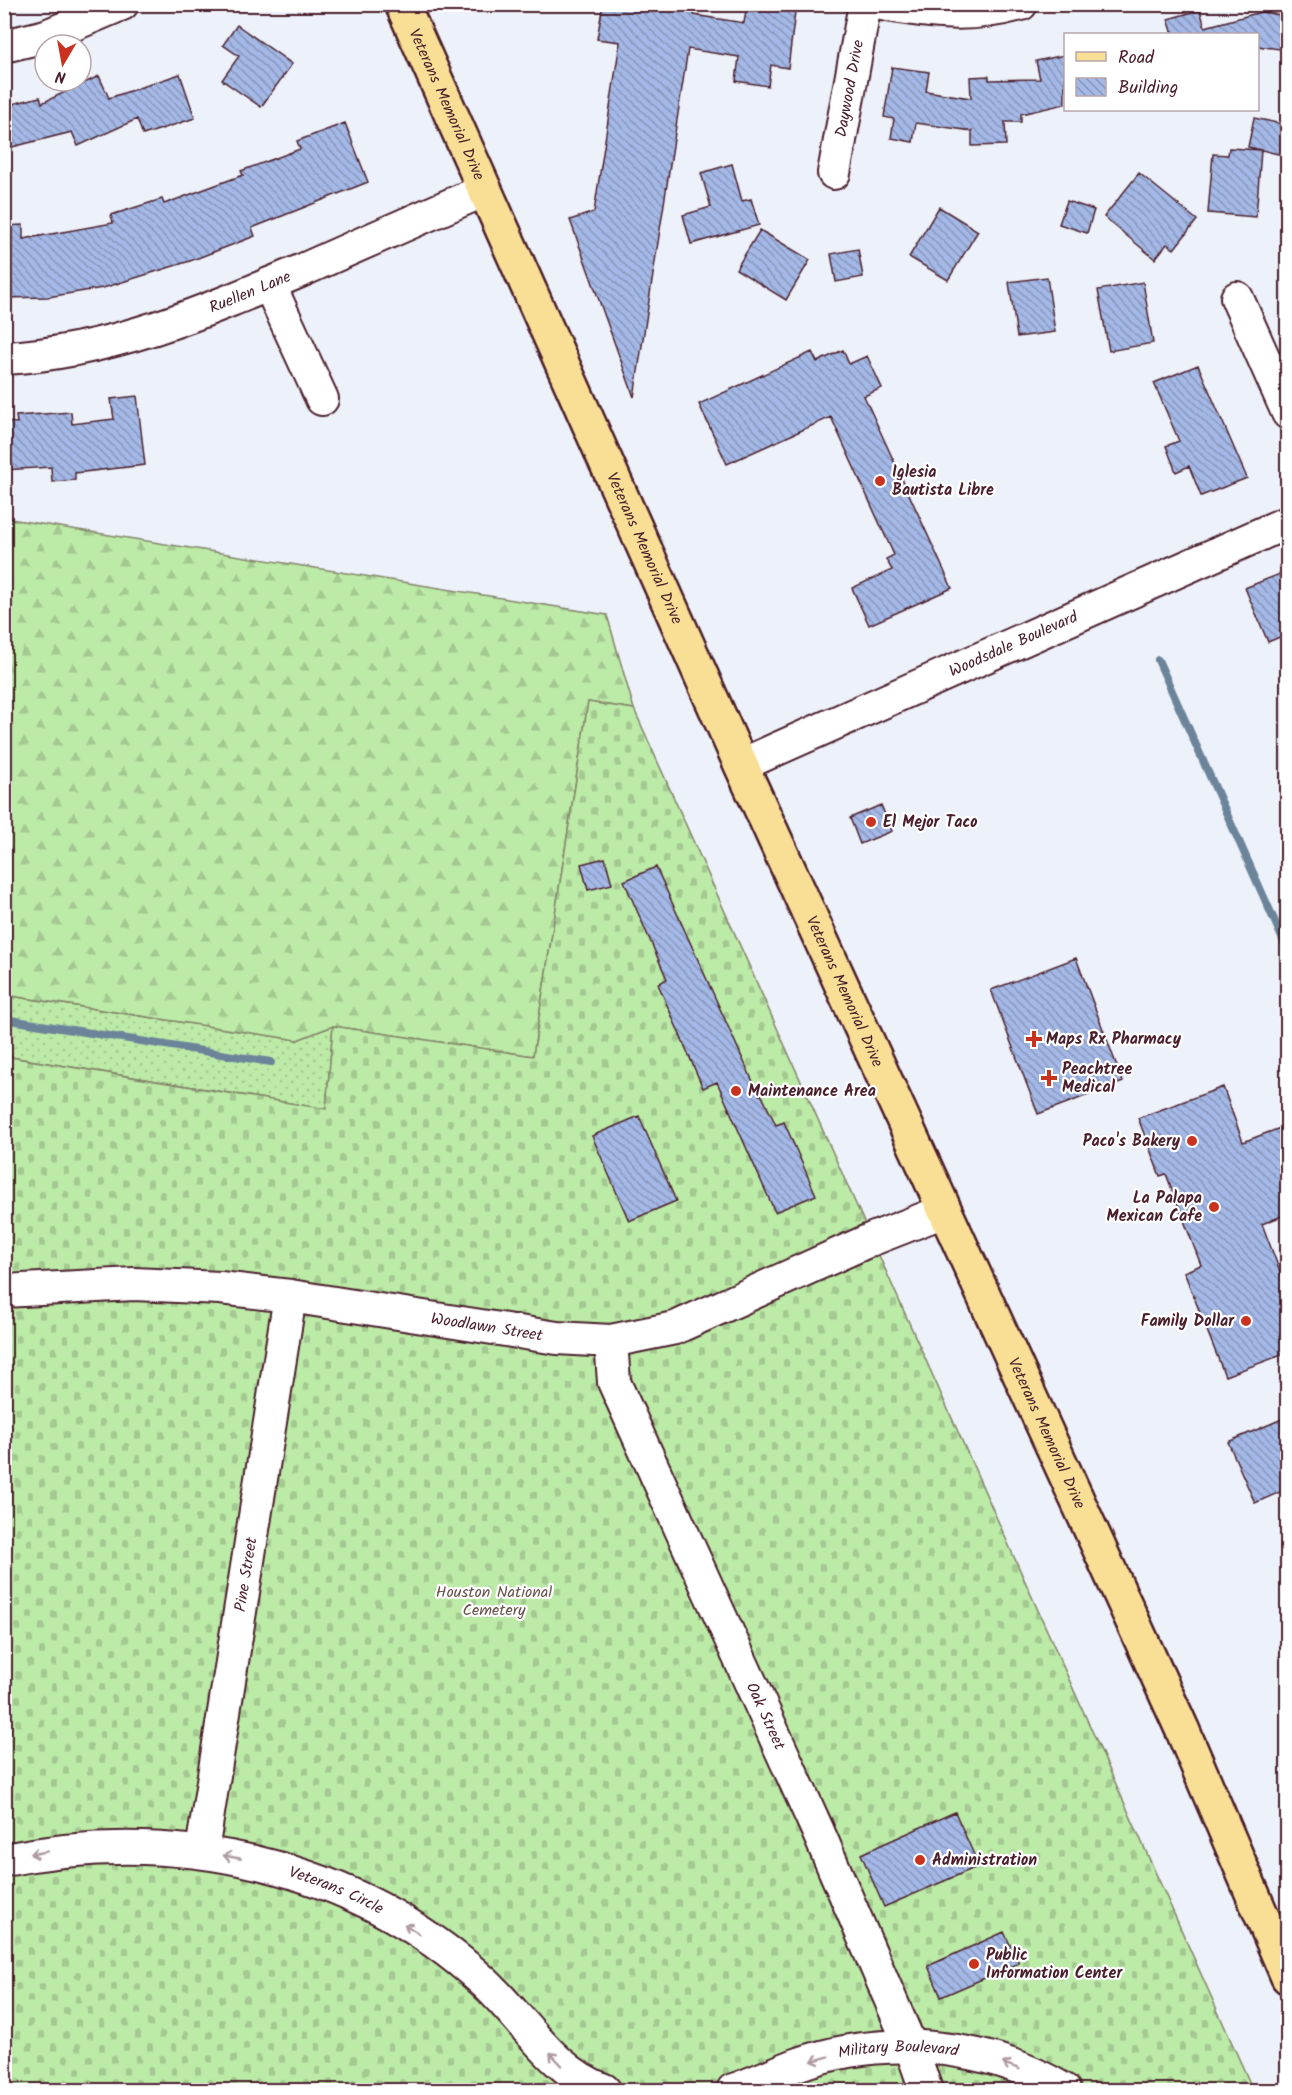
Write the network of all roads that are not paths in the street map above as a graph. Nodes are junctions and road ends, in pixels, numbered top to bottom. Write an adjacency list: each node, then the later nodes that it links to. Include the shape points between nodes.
1 (122, 4): 6 (street, via 46,36)
2 (402, 4): 8 (main road, Veterans Memorial Drive)
3 (866, 4): 7 (street, Daywood Drive)
4 (882, 4): 5 (street, via 939,15 977,14)
5 (1021, 4)
6 (4, 46)
7 (834, 173)
8 (485, 190): 9 (street, Ruellen Lane); 15 (main road, Veterans Memorial Drive)
9 (269, 284): 11 (street, Ruellen Lane, via 170,324 109,342); 12 (street)
10 (1237, 298): 13 (street)
11 (4, 358)
12 (322, 399)
13 (1287, 413)
14 (1287, 522): 15 (street, Woodsdale Boulevard)
15 (741, 765): 16 (main road, Veterans Memorial Drive)
16 (944, 1211): 19 (street, Woodlawn Street, via 675,1328); 22 (main road, Veterans Memorial Drive)
17 (4, 1291): 18 (street, Woodlawn Street, via 134,1284)
18 (290, 1296): 19 (street, Woodlawn Street, via 557,1338); 20 (street, Pine Street)
19 (610, 1341): 24 (street, Oak Street, via 615,1382)
20 (202, 1851): 21 (street, Veterans Circle, one-way to 21, via 97,1846); 25 (street, Veterans Circle, one-way to 20, via 569,2073 483,1981 443,1948 399,1920 352,1895 303,1876)
21 (4, 1860)
22 (1279, 1936): 23 (main road, Veterans Memorial Drive)
23 (1287, 1977)
24 (911, 2047): 26 (street, Military Boulevard, one-way to 26, via 835,2055 796,2065); 27 (street, Oak Street); 28 (street, Military Boulevard, one-way to 24, via 986,2057)
25 (604, 2091)
26 (733, 2091)
27 (926, 2091)
28 (1064, 2091)

